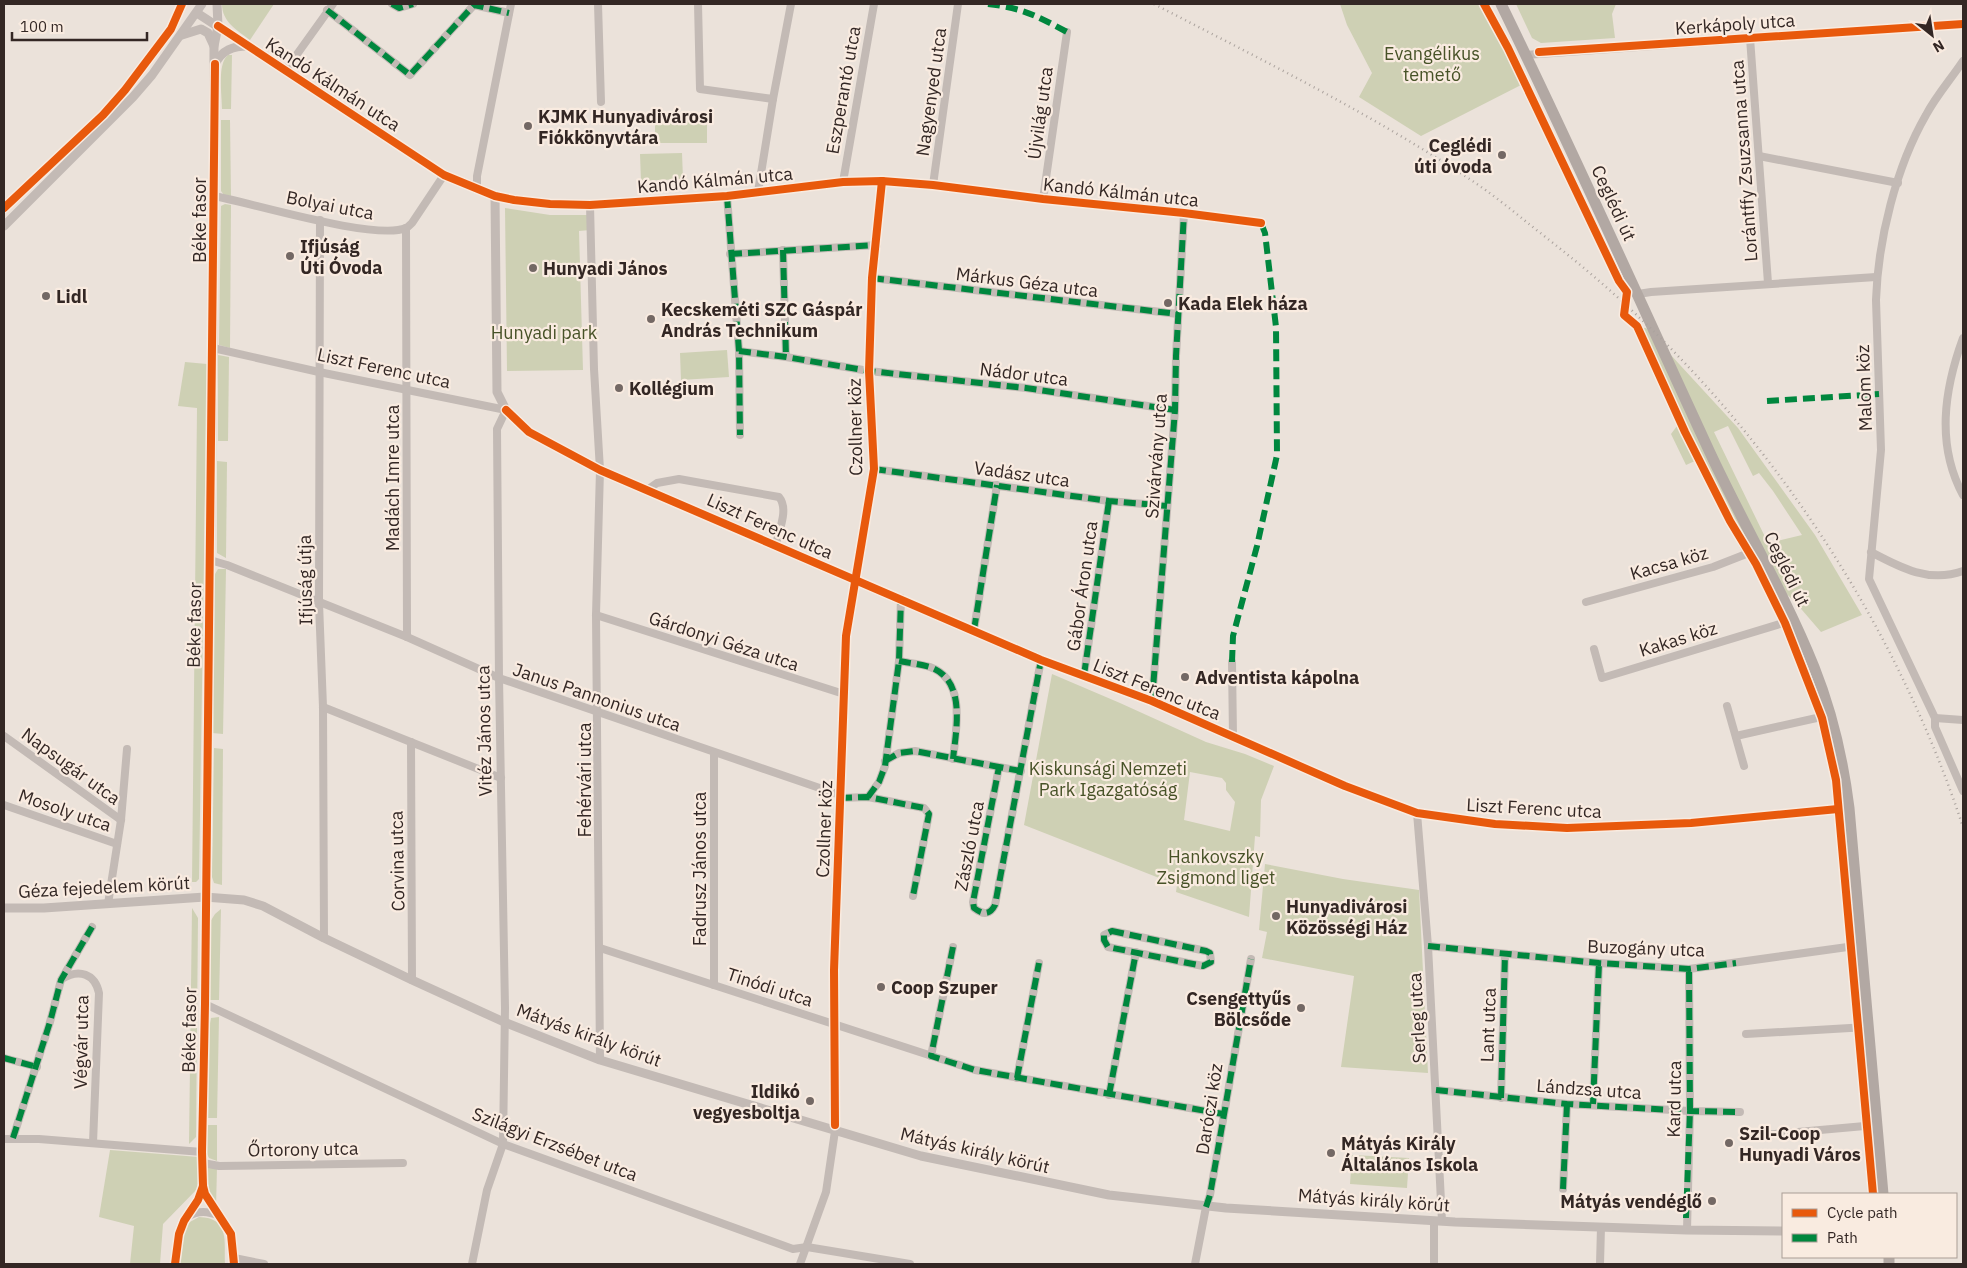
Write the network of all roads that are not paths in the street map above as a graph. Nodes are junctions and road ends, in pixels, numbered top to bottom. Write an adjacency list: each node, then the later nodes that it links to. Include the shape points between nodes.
1 (202, 4): 13 (street)
2 (217, 4): 16 (street, Béke fasor)
3 (392, 4): 4 (street, via 399,8)
4 (412, 4)
5 (511, 4): 14 (street)
6 (598, 4): 28 (street)
7 (698, 4): 27 (street, via 700,89)
8 (791, 4): 27 (street)
9 (874, 4): 32 (street, Eszperantó utca)
10 (958, 4): 34 (street, Nagyenyed utca)
11 (1500, 4): 23 (main road, Ceglédi út)
12 (330, 7): 14 (street, via 410,75 474,5); 26 (street)
13 (197, 13): 16 (street, Kandó Kálmán utca); 19 (street)
14 (509, 13): 35 (street)
15 (1963, 24): 20 (street, Kerkápoly utca)
16 (218, 26): 17 (street); 21 (street, Béke fasor); 22 (street, Kandó Kálmán utca)
17 (201, 29): 19 (street); 21 (street, via 208,34)
18 (1067, 32): 40 (street, Újvilág utca)
19 (181, 35): 45 (street, via 133,97)
20 (1750, 38): 23 (street, Kerkápoly utca); 29 (street, Lorántffy Zsuzsanna utca)
21 (214, 46): 25 (street, Béke fasor)
22 (248, 46): 25 (street, via 231,48 222,53); 26 (street, Kandó Kálmán utca)
23 (1525, 54): 53 (main road, Ceglédi út)
24 (1963, 61): 33 (street, Malom köz, via 1924,117)
25 (215, 64): 37 (street, Béke fasor)
26 (286, 70): 30 (street, Kandó Kálmán utca)
27 (773, 99): 36 (street)
28 (601, 102)
29 (1759, 156): 33 (street); 52 (street, Lorántffy Zsuzsanna utca)
30 (444, 175): 35 (street, Kandó Kálmán utca); 46 (street, via 420,213)
31 (882, 181): 32 (street, Kandó Kálmán utca); 34 (street, Kandó Kálmán utca); 47 (street, Czollner köz)
32 (842, 182): 36 (street, Kandó Kálmán utca)
33 (1898, 183): 50 (street, Malom köz, via 1883,236)
34 (933, 185): 40 (street, Kandó Kálmán utca)
35 (477, 189): 38 (street, Kandó Kálmán utca)
36 (758, 192): 39 (street, Kandó Kálmán utca)
37 (214, 196): 43 (street, Bolyai utca); 56 (street, Béke fasor)
38 (495, 196): 41 (street, Kandó Kálmán utca, via 550,204); 62 (street, via 497,392)
39 (727, 196): 41 (street, Kandó Kálmán utca); 49 (street)
40 (1043, 199): 42 (street, Kandó Kálmán utca)
41 (590, 205): 66 (street, Fehérvári utca)
42 (1184, 212): 44 (street, Kandó Kálmán utca); 54 (street, Szivárvány utca)
43 (320, 220): 46 (street, Bolyai utca, via 365,229); 60 (street, Ifjúság útja)
44 (1261, 223)
45 (4, 226)
46 (406, 228): 61 (street, Madách Imre utca)
47 (877, 245): 48 (street); 51 (street, Czollner köz)
48 (783, 250): 49 (street); 58 (street)
49 (730, 254): 57 (street)
50 (1876, 277): 52 (street); 74 (street, Malom köz, via 1881,450)
51 (872, 278): 54 (street, Márkus Géza utca); 59 (street, Czollner köz)
52 (1768, 283): 53 (street)
53 (1638, 294): 73 (main road, Ceglédi út, via 1706,446)
54 (1178, 314): 63 (street, Szivárvány utca)
55 (1963, 338): 69 (street, via 1949,383 1945,413 1948,456)
56 (213, 348): 60 (street, Liszt Ferenc utca); 75 (street, Béke fasor)
57 (739, 351): 58 (street, Nádor utca); 64 (street)
58 (786, 357): 59 (street, Nádor utca)
59 (869, 371): 63 (street, Nádor utca, via 1026,388); 65 (street, Czollner köz)
60 (318, 372): 61 (street, Liszt Ferenc utca); 80 (street, Ifjúság útja)
61 (407, 390): 62 (street, Liszt Ferenc utca); 84 (street, Madách Imre utca)
62 (506, 410): 66 (street, Liszt Ferenc utca, via 529,432); 90 (street, Vitéz János utca, via 497,428)
63 (1175, 410): 71 (street, Szivárvány utca)
64 (740, 435)
65 (874, 468): 67 (street, Vadász utca); 77 (street, Czollner köz)
66 (600, 470): 68 (street, Liszt Ferenc utca); 81 (street, Fehérvári utca)
67 (997, 485): 70 (street, Vadász utca); 83 (street)
68 (648, 490): 72 (street, Liszt Ferenc utca); 72 (street, Liszt Ferenc utca, via 657,483 679,479 779,497 784,509)
69 (1963, 496)
70 (1109, 501): 71 (street, Vadász utca); 89 (street, Gábor Áron utca)
71 (1167, 506): 92 (street, Szivárvány utca)
72 (776, 544): 77 (street, Liszt Ferenc utca)
73 (1759, 549): 79 (street, Kacsa köz, via 1713,567); 82 (main road, Ceglédi út)
74 (1871, 552): 76 (street, via 1898,567 1920,574 1947,575); 97 (street, Malom köz, via 1869,579)
75 (210, 560): 80 (street, Janus Pannonius utca); 120 (street, Béke fasor)
76 (1963, 571)
77 (856, 580): 78 (street, Liszt Ferenc utca); 91 (street, Czollner köz, via 846,636)
78 (901, 598): 83 (street, Liszt Ferenc utca); 87 (street)
79 (1586, 602)
80 (319, 603): 84 (street, Janus Pannonius utca); 94 (street, Ifjúság útja)
81 (596, 616): 91 (street, Gárdonyi Géza utca); 95 (street, Fehérvári utca)
82 (1793, 620): 85 (street, Kakas köz, via 1602,678); 96 (main road, Ceglédi út, via 1814,667)
83 (974, 630): 86 (street, Liszt Ferenc utca)
84 (407, 638): 90 (street, Janus Pannonius utca)
85 (1594, 649)
86 (1041, 660): 89 (street, Liszt Ferenc utca); 109 (street, Zászló utca)
87 (899, 661): 105 (street, via 929,667 951,686 957,715); 106 (street)
88 (1232, 662): 100 (street)
89 (1084, 675): 92 (street, Liszt Ferenc utca)
90 (499, 678): 95 (street, Janus Pannonius utca); 110 (street, Vitéz János utca)
91 (844, 694): 112 (street, Czollner köz)
92 (1152, 701): 100 (street, Liszt Ferenc utca)
93 (1728, 706): 101 (street)
94 (323, 707): 102 (street); 124 (street, Ifjúság útja)
95 (598, 713): 104 (street, Janus Pannonius utca); 128 (street, Fehérvári utca)
96 (1830, 715): 101 (street); 115 (main road, Ceglédi út)
97 (1935, 718): 98 (street); 111 (street, Malom köz, via 1935,727)
98 (1963, 720)
99 (4, 736): 117 (street, Napsugár utca)
100 (1233, 736): 116 (street, Liszt Ferenc utca, via 1336,782)
101 (1736, 736): 107 (street)
102 (411, 742): 110 (street); 136 (street, Corvina utca)
103 (127, 749): 117 (street)
104 (714, 754): 112 (street, Janus Pannonius utca); 137 (street, Fadrusz János utca)
105 (953, 759): 106 (street, via 916,751 899,753); 108 (street)
106 (885, 761): 113 (street, via 879,782)
107 (1744, 766)
108 (999, 768): 109 (street); 109 (street, Zászló utca, via 973,902 979,913 988,914 995,905)
109 (1021, 770)
110 (501, 778): 139 (street, Vitéz János utca)
111 (1963, 791)
112 (840, 796): 113 (street); 140 (street, Czollner köz, via 840,911)
113 (868, 797): 119 (street, via 924,808 929,814)
114 (4, 805): 118 (street, Mosoly utca)
115 (1849, 808): 116 (street, Liszt Ferenc utca, via 1691,823 1567,828 1495,824); 125 (main road, Ceglédi út)
116 (1417, 813): 126 (street, Serleg utca)
117 (121, 820): 118 (street)
118 (117, 844): 121 (street)
119 (913, 896)
120 (205, 898): 121 (street, Géza fejedelem körút); 124 (street, Mátyás király körút, via 244,900 263,906); 138 (street, Béke fasor)
121 (108, 904): 122 (street, Géza fejedelem körút)
122 (4, 908)
123 (92, 927): 135 (street)
124 (324, 938): 136 (street, Mátyás király körút)
125 (1862, 945): 134 (street, Buzogány utca); 141 (main road, Ceglédi út)
126 (1428, 946): 130 (street, Buzogány utca); 148 (street, Serleg utca)
127 (953, 947): 143 (street)
128 (600, 948): 137 (street, Tinódi utca); 145 (street, Fehérvári utca)
129 (1136, 952): 129 (street, via 1203,966 1208,965 1211,957 1206,951 1112,931 1104,935 1108,947); 149 (street)
130 (1505, 954): 133 (street, Buzogány utca); 150 (street, Lant utca)
131 (1251, 959): 155 (street, Daróczi köz)
132 (1039, 963): 147 (street)
133 (1599, 963): 134 (street, Buzogány utca); 152 (street)
134 (1689, 968): 153 (street, Kard utca)
135 (61, 980): 146 (street); 161 (street, Végvár utca, via 82,973 91,977 98,986)
136 (412, 980): 139 (street, Mátyás király körút)
137 (714, 985): 140 (street, Tinódi utca)
138 (205, 1004): 162 (street, Szilágyi Erzsébet utca); 163 (street, Béke fasor)
139 (504, 1022): 145 (street, Mátyás király körút); 162 (street, Vitéz János utca)
140 (833, 1024): 143 (street, Tinódi utca); 157 (street, Czollner köz)
141 (1867, 1027): 142 (street); 156 (main road, Ceglédi út)
142 (1746, 1034)
143 (931, 1056): 147 (street, Tinódi utca, via 975,1070)
144 (4, 1058): 146 (street)
145 (600, 1060): 157 (street, Mátyás király körút)
146 (37, 1067): 159 (street)
147 (1017, 1078): 149 (street, Tinódi utca)
148 (1436, 1090): 150 (street, Lándzsa utca); 172 (street, Serleg utca)
149 (1109, 1095): 155 (street, Tinódi utca)
150 (1500, 1098): 151 (street, Lándzsa utca)
151 (1566, 1104): 152 (street, Lándzsa utca); 167 (street)
152 (1593, 1104): 153 (street, Lándzsa utca)
153 (1690, 1111): 154 (street, Lándzsa utca); 174 (street, Kard utca)
154 (1740, 1112)
155 (1223, 1114): 169 (street, Daróczi köz)
156 (1876, 1125): 158 (street); 168 (main road, Ceglédi út)
157 (835, 1131): 169 (street, Mátyás király körút, via 921,1156 1027,1180 1109,1195); 176 (street, Czollner köz, via 826,1192)
158 (1764, 1135)
159 (13, 1138): 160 (street); 161 (street)
160 (4, 1139)
161 (93, 1143): 163 (street)
162 (504, 1144): 176 (street, Szilágyi Erzsébet utca, via 793,1249); 180 (street, Vitéz János utca, via 487,1190)
163 (202, 1152): 164 (street, Béke fasor)
164 (203, 1163): 165 (street, Őrtorony utca, via 219,1166); 166 (street, Béke fasor)
165 (403, 1163)
166 (203, 1186): 170 (street, Béke fasor); 171 (street, Béke fasor)
167 (1563, 1189)
168 (1883, 1193)
169 (1206, 1206): 172 (street, Mátyás király körút); 183 (street, Daróczi köz)
170 (220, 1216): 171 (street, via 205,1211); 177 (street, Béke fasor, via 231,1234)
171 (186, 1217): 178 (street, Béke fasor, via 179,1234)
172 (1438, 1221): 173 (street, Mátyás király körút); 184 (street, Serleg utca)
173 (1601, 1226): 174 (street, Mátyás király körút); 185 (street)
174 (1687, 1230): 175 (street, Mátyás király körút)
175 (1782, 1231)
176 (807, 1247): 181 (street, Czollner köz); 182 (street, Szilágyi Erzsébet utca)
177 (234, 1261): 179 (street)
178 (175, 1264)
179 (264, 1264)
180 (472, 1264)
181 (800, 1264)
182 (910, 1264)
183 (1195, 1264)
184 (1434, 1264)
185 (1600, 1264)

